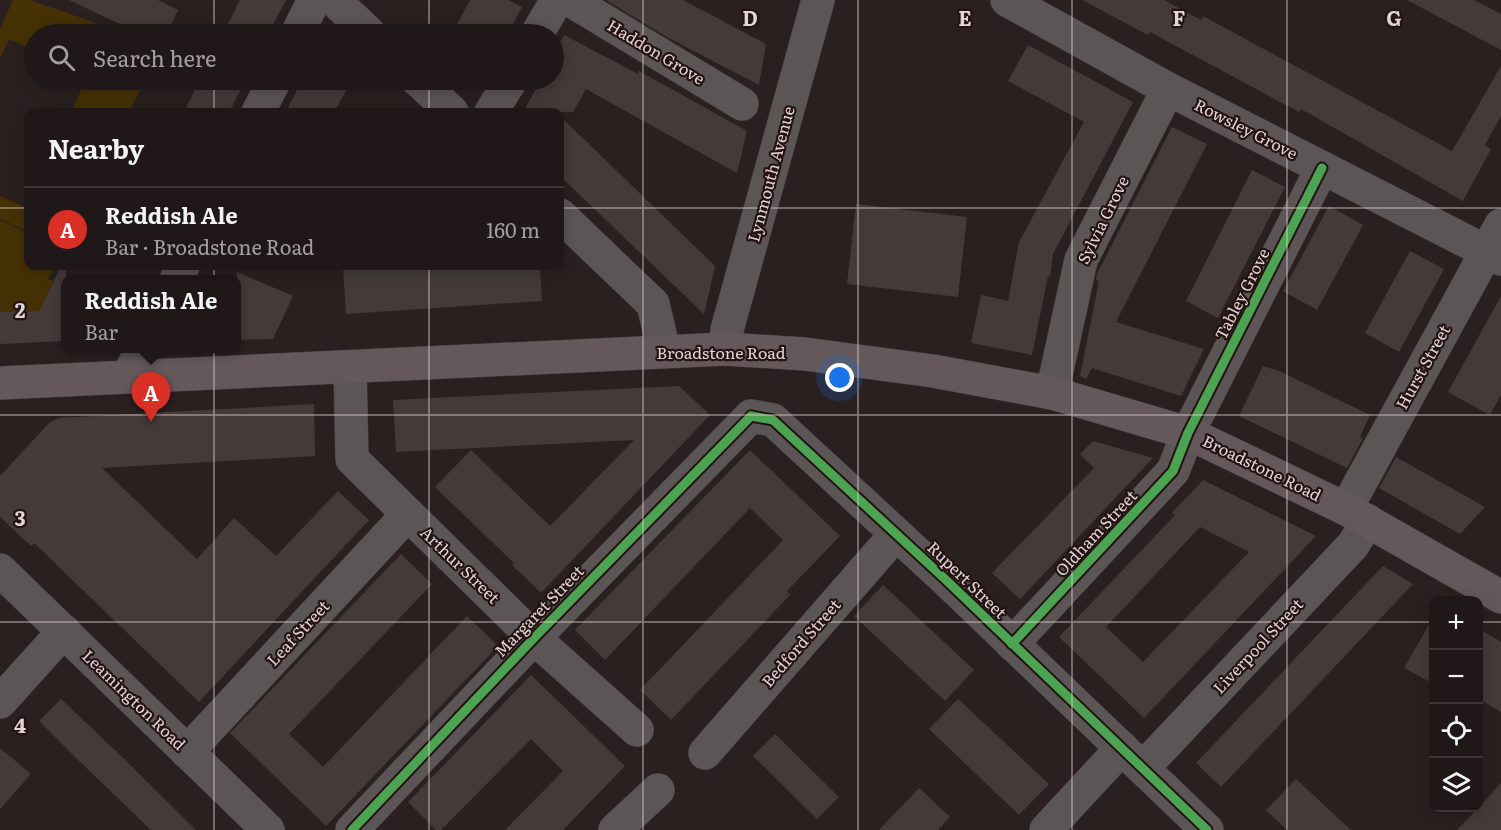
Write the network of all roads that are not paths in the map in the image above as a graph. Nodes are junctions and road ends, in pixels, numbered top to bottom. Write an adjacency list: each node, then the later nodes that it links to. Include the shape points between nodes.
1 (314, 0): 7 (street)
2 (334, 0): 8 (street)
3 (557, 0): 9 (street)
4 (570, 0): 14 (street, Haddon Grove)
5 (818, 0): 21 (street, Lynmouth Avenue)
6 (1008, 0): 10 (street, Rowsley Grove)
7 (302, 24)
8 (359, 24)
9 (543, 24)
10 (1168, 89): 18 (street, Rowsley Grove); 26 (street, Sylvia Grove, via 1081,260)
11 (270, 90): 15 (street)
12 (429, 90): 16 (street)
13 (505, 90): 17 (street)
14 (742, 104)
15 (260, 108)
16 (448, 108)
17 (494, 108)
18 (1322, 168): 20 (street, Rowsley Grove); 28 (street, Tabley Grove)
19 (564, 219): 22 (street, via 653,304)
20 (1497, 245): 30 (street, Hurst Street)
21 (725, 349): 22 (main road, Broadstone Road); 26 (main road, Broadstone Road, via 805,354 933,371)
22 (664, 351): 24 (main road, Broadstone Road)
23 (135, 363): 24 (main road, Broadstone Road); 25 (main road, Broadstone Road)
24 (350, 367): 29 (street, Arthur Street, via 352,459)
25 (0, 383)
26 (1052, 393): 28 (main road, Broadstone Road)
27 (751, 416): 31 (street, Rupert Street, via 773,420); 35 (street, Margaret Street)
28 (1188, 433): 30 (main road, Broadstone Road); 36 (street, Oldham Street, via 1173,471)
29 (408, 514): 35 (street, Arthur Street); 39 (street, Leaf Street)
30 (1357, 515): 33 (main road, Broadstone Road); 41 (street, Liverpool Street, via 1353,545)
31 (896, 534): 36 (street, Rupert Street); 40 (street, Bedford Street)
32 (0, 570): 34 (street, Leamington Road)
33 (1501, 597)
34 (64, 631): 37 (street); 39 (street, Leamington Road)
35 (534, 638): 38 (street, Arthur Street); 44 (street, Margaret Street)
36 (1012, 644): 41 (street, Rupert Street)
37 (0, 702)
38 (637, 730)
39 (187, 752): 43 (street, Leamington Road)
40 (705, 753)
41 (1132, 758): 46 (street, Liverpool Street); 47 (street, Rupert Street)
42 (658, 790): 45 (street)
43 (268, 830)
44 (352, 830)
45 (615, 830)
46 (1046, 830)
47 (1207, 830)

